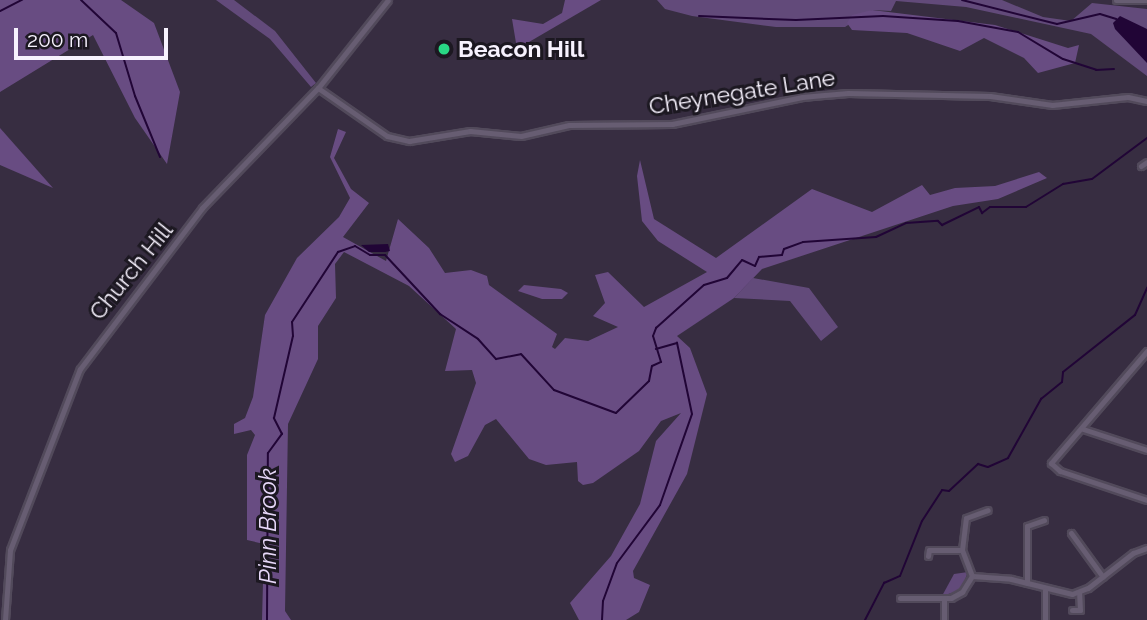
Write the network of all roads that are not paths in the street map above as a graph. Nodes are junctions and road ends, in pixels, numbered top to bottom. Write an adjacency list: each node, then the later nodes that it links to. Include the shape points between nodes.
1 (388, 0): 4 (street, Church Hill)
2 (1116, 0): 3 (street)
3 (1147, 0)
4 (318, 88): 5 (street, Cheynegate Lane, via 387,136 409,141 470,131 521,136 569,125 671,124 787,100 848,93 990,96 1052,105 1128,97); 34 (street, Church Hill, via 202,208 80,369 9,550)
5 (1147, 101)
6 (1147, 162): 7 (street)
7 (1141, 166)
8 (1147, 351): 9 (street)
9 (1083, 429): 10 (street); 11 (street, via 1058,451 1052,466)
10 (1147, 450)
11 (1147, 500)
12 (988, 510): 14 (street)
13 (960, 511): 14 (street)
14 (966, 518): 23 (street)
15 (1044, 520): 17 (street)
16 (1020, 521): 17 (street)
17 (1027, 526): 26 (street)
18 (1071, 533): 19 (street)
19 (1077, 540): 21 (street); 25 (street)
20 (928, 541): 23 (street, via 928,553)
21 (1069, 545)
22 (1147, 548): 25 (street, via 1133,553)
23 (962, 550): 24 (street)
24 (972, 576): 26 (street); 30 (street, via 962,592)
25 (1103, 577): 28 (street)
26 (1027, 583): 27 (street)
27 (1045, 590): 28 (street); 36 (street)
28 (1079, 592): 33 (street, via 1083,610)
29 (900, 598): 31 (street)
30 (944, 598): 31 (street); 35 (street)
31 (923, 599): 32 (street)
32 (923, 607)
33 (1072, 610)
34 (5, 620)
35 (944, 620)
36 (1045, 620)

